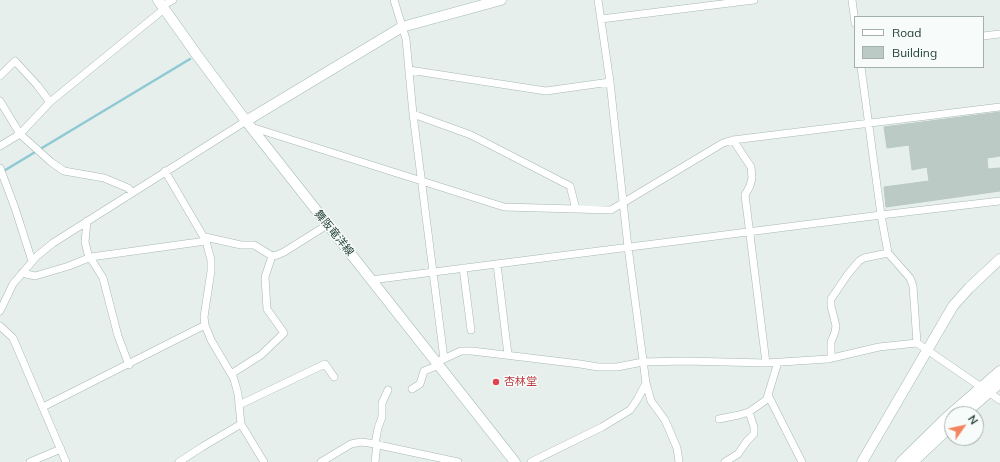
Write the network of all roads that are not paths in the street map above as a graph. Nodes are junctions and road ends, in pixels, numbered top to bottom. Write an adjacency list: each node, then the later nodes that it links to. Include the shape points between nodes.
1 (173, 0): 7 (street)
2 (394, 0): 10 (street)
3 (501, 0): 10 (street)
4 (598, 0): 9 (street)
5 (754, 0): 9 (street)
6 (852, 0): 8 (street)
7 (161, 5): 18 (street); 22 (street, 舞阪竜洋線)
8 (854, 16)
9 (601, 19): 16 (street)
10 (402, 27): 14 (street, via 406,39); 22 (street)
11 (1000, 34): 12 (street)
12 (984, 36)
13 (861, 68): 21 (street)
14 (409, 70): 16 (street, via 546,91); 20 (street)
15 (0, 76): 18 (street, via 15,61)
16 (610, 82): 31 (street)
17 (0, 101): 23 (street)
18 (50, 102): 23 (street)
19 (1000, 107): 21 (street)
20 (413, 114): 28 (street); 32 (street, via 472,135 570,186)
21 (868, 123): 24 (street); 33 (street)
22 (248, 124): 27 (street); 28 (street); 35 (street, 舞阪竜洋線)
23 (20, 134): 25 (street); 29 (street, via 64,171 104,178)
24 (733, 140): 31 (street, via 723,143); 36 (street, via 751,166 752,178 745,195)
25 (0, 146)
26 (0, 168): 43 (street, via 16,208)
27 (165, 171): 29 (street); 37 (street)
28 (422, 180): 32 (street, via 504,207); 46 (street)
29 (132, 192): 34 (street)
30 (1000, 201): 33 (street)
31 (624, 202): 32 (street, via 611,210); 38 (street)
32 (576, 209)
33 (881, 215): 36 (street); 39 (street)
34 (87, 221): 41 (street, via 85,242); 43 (street, via 53,243)
35 (327, 225): 40 (street, via 284,252); 48 (street, 舞阪竜洋線)
36 (750, 231): 38 (street); 60 (street)
37 (205, 239): 40 (street, via 254,245); 41 (street); 50 (street, via 211,260)
38 (628, 247): 44 (street); 58 (street)
39 (888, 253): 53 (street, via 910,278 913,286); 56 (street, via 859,260 831,299 836,326 831,342)
40 (272, 256): 63 (street, via 265,277 267,309 284,333 261,355)
41 (91, 257): 47 (street, via 35,276); 61 (street, via 102,278)
42 (1000, 259): 54 (street, via 952,306)
43 (32, 261): 47 (street)
44 (497, 264): 45 (street); 55 (street)
45 (463, 268): 46 (street); 52 (street)
46 (433, 272): 48 (street); 57 (street)
47 (22, 273): 49 (street)
48 (372, 280): 57 (street, 舞阪竜洋線)
49 (0, 311)
50 (205, 325): 61 (street); 63 (street)
51 (0, 326): 74 (street, via 13,338)
52 (471, 330)
53 (917, 343): 54 (street); 56 (street, via 879,347)
54 (927, 350): 69 (street); 93 (street)
55 (508, 355): 57 (street, via 461,352); 58 (street, via 598,367 617,367)
56 (831, 358): 59 (street)
57 (440, 362): 67 (street, via 424,371 420,384); 88 (street, 舞阪竜洋線)
58 (643, 362): 60 (street); 65 (street)
59 (778, 362): 60 (street); 70 (street)
60 (766, 363)
61 (129, 365): 74 (street)
62 (1000, 371): 69 (street)
63 (231, 374): 72 (street)
64 (334, 378): 72 (street, via 325,364)
65 (646, 383): 89 (street, via 630,410 602,427); 90 (street, via 651,401 665,420 677,448)
66 (1000, 383): 69 (street)
67 (412, 389)
68 (388, 390): 79 (street, via 382,403 382,417)
69 (985, 390): 71 (street); 73 (street); 94 (street, via 947,417)
70 (768, 395): 75 (street, via 766,400); 92 (street)
71 (1000, 400)
72 (239, 405): 77 (street)
73 (971, 406)
74 (43, 408): 80 (street)
75 (749, 412): 76 (street); 91 (street, via 754,434 738,454)
76 (719, 419)
77 (241, 424): 83 (street); 84 (street)
78 (944, 433): 95 (street)
79 (376, 444): 85 (street, via 351,444); 86 (street); 87 (street)
80 (61, 449): 81 (street); 82 (street)
81 (30, 462)
82 (66, 462)
83 (179, 462)
84 (264, 462)
85 (321, 462)
86 (375, 462)
87 (458, 462)
88 (515, 462)
89 (531, 462)
90 (679, 462)
91 (725, 462)
92 (802, 462)
93 (862, 462)
94 (901, 462)
95 (913, 462)

